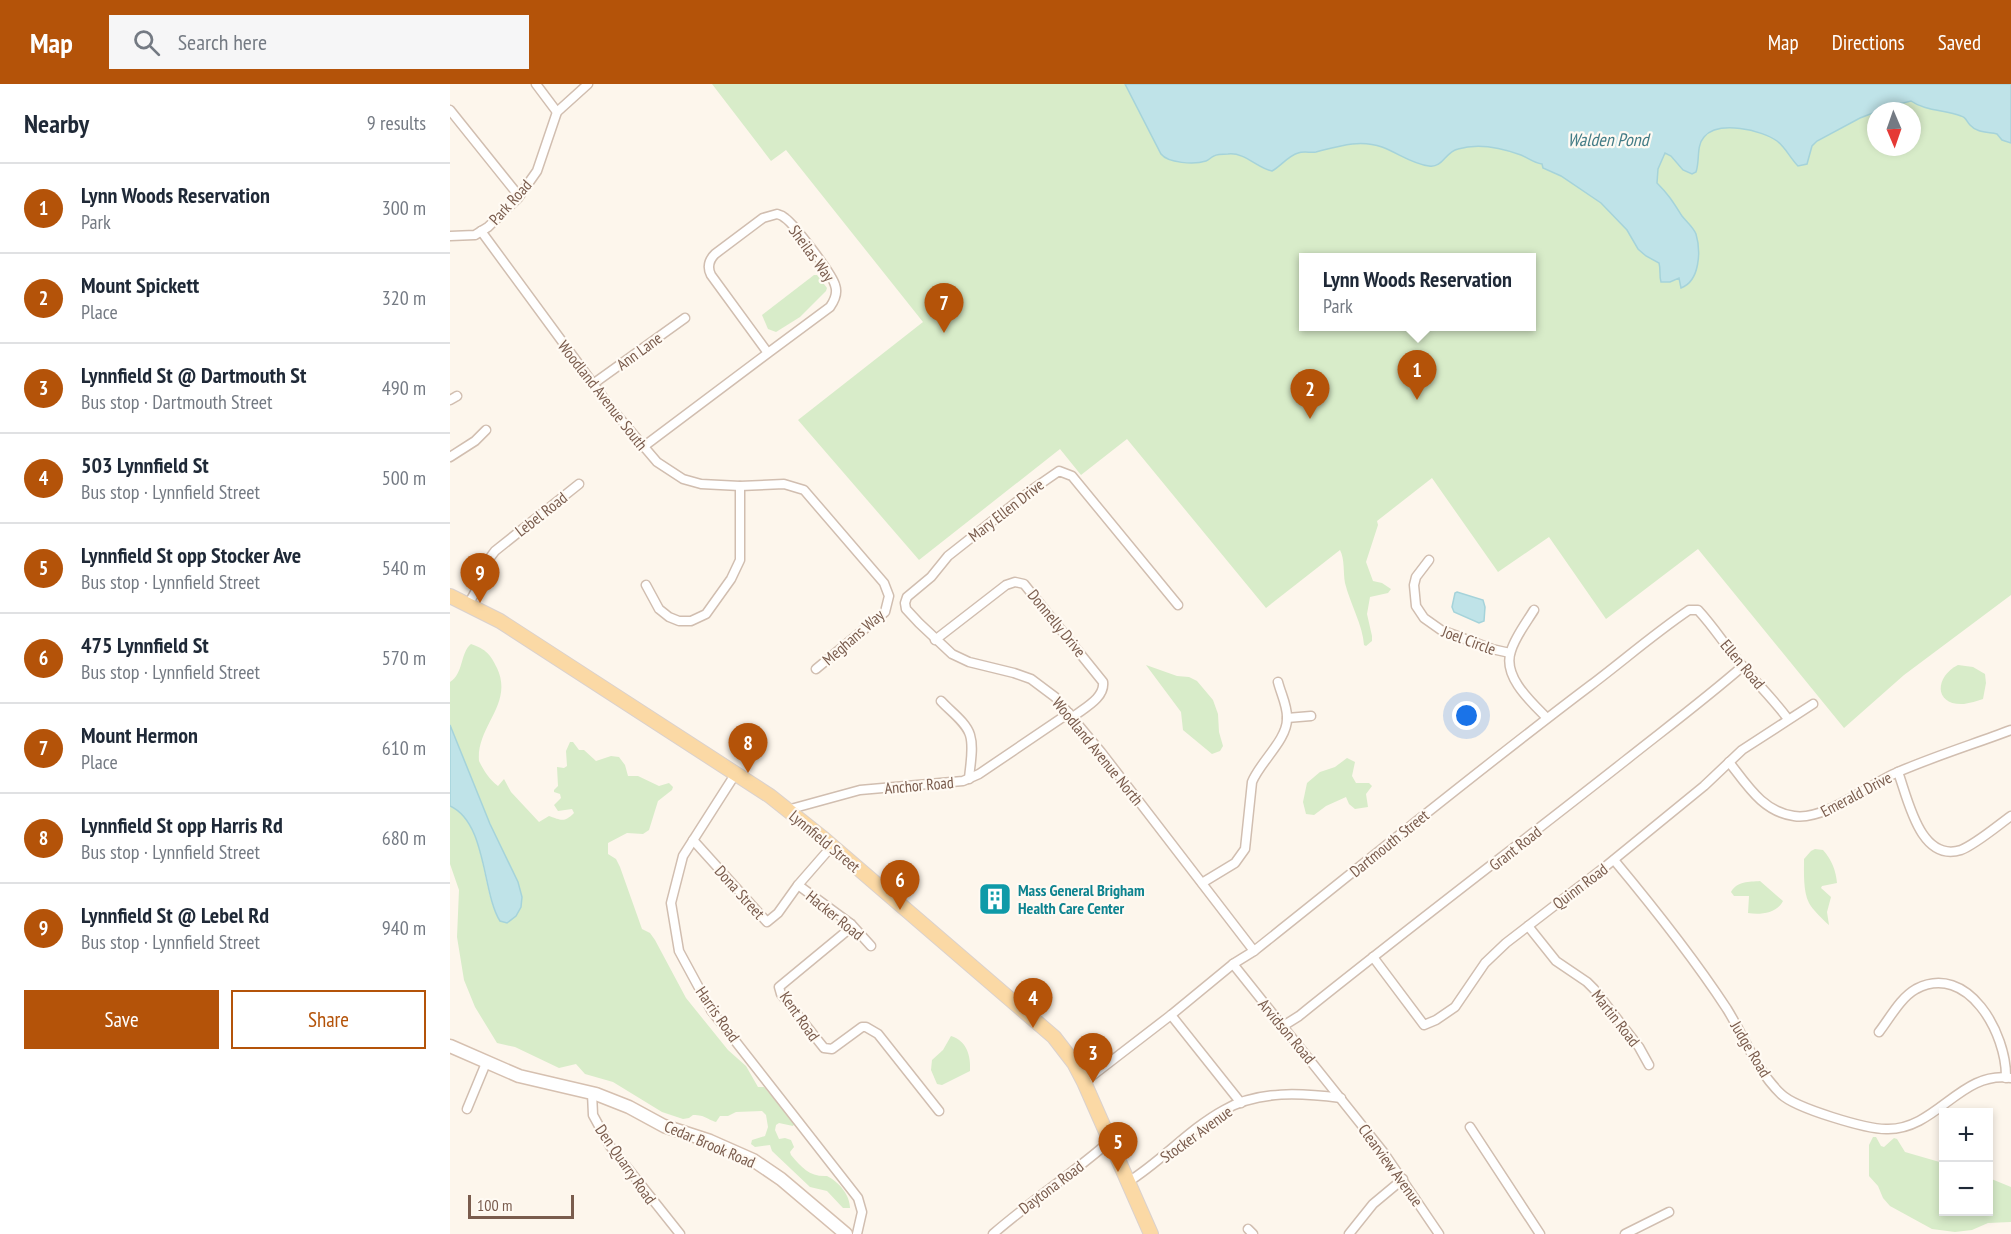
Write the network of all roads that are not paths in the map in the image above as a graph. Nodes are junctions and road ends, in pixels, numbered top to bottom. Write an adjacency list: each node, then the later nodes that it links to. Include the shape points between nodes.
1 (536, 84): 4 (street)
2 (588, 84): 4 (street, Park Road)
3 (450, 110): 5 (street)
4 (557, 112): 5 (street, Park Road, via 537,171)
5 (519, 196): 6 (street, Park Road)
6 (481, 231): 7 (street, Park Road); 10 (street, Woodland Avenue South)
7 (450, 236)
8 (685, 318): 10 (street, Ann Lane)
9 (768, 353): 9 (street, Sheilas Way, via 830,307 836,293 833,281 788,219 777,214 768,216 715,254 709,267); 12 (street, Sheilas Way)
10 (593, 384): 12 (street, Woodland Avenue South)
11 (486, 430): 13 (street)
12 (643, 447): 15 (street, Woodland Avenue South, via 683,479 707,485)
13 (450, 457)
14 (579, 484): 21 (street, Lebel Road, via 495,551)
15 (740, 486): 17 (street, via 738,564 706,614 691,621 669,617 659,609); 20 (street, Woodland Avenue South, via 784,484 804,490 884,583)
16 (1429, 560): 26 (street, Joel Circle, via 1414,585 1416,606 1424,618 1442,630)
17 (646, 585)
18 (450, 596): 21 (main road, Lynnfield Street)
19 (904, 603): 22 (street, Mary Ellen Drive, via 955,550 1061,471 1072,476); 25 (street, Woodland Avenue North)
20 (888, 604): 28 (street, Meghans Way, via 877,620)
21 (468, 605): 40 (main road, Lynnfield Street, via 500,621)
22 (1178, 606)
23 (1534, 610): 26 (street)
24 (1698, 610): 27 (street, Ellen Road); 35 (street, Dartmouth Street, via 1689,610 1674,620)
25 (935, 640): 32 (street, Woodland Avenue North, via 969,662 1031,679 1048,690); 32 (street, Donnelly Drive, via 1008,583 1024,584 1103,682 1101,694)
26 (1510, 653): 35 (street, via 1514,677 1530,702)
27 (1743, 666): 36 (street, Ellen Road); 53 (street, Grant Road)
28 (816, 669)
29 (1278, 682): 34 (street)
30 (941, 701): 41 (street, via 970,735)
31 (1813, 704): 36 (street, Quinn Road)
32 (1071, 715): 41 (street, Anchor Road); 47 (street, Woodland Avenue North)
33 (1311, 716): 34 (street)
34 (1287, 718): 47 (street, via 1284,733 1252,782 1245,849 1235,863)
35 (1547, 718): 52 (street, Dartmouth Street)
36 (1788, 719): 38 (street, Quinn Road)
37 (2011, 730): 39 (street, Emerald Drive)
38 (1729, 762): 39 (street, Emerald Drive, via 1759,799 1772,809 1796,817 1817,815); 46 (street, Quinn Road)
39 (1898, 772): 43 (street, Emerald Drive, via 1923,836 1941,850 1965,848)
40 (736, 773): 42 (main road, Lynnfield Street); 44 (street, Harris Road)
41 (969, 779): 42 (street, Anchor Road, via 860,790)
42 (787, 810): 45 (main road, Lynnfield Street)
43 (2011, 816)
44 (693, 840): 48 (street, Dona Street, via 767,922); 75 (street, Harris Road, via 683,856 671,903 679,951 711,1010 858,1198 862,1212)
45 (832, 846): 48 (street, Dona Street); 62 (main road, Lynnfield Street, via 1054,1037)
46 (1614, 860): 50 (street, Quinn Road); 61 (street, Judge Road, via 1710,984 1764,1075 1792,1102 1860,1125 1890,1129 1925,1119 1970,1085)
47 (1202, 883): 52 (street, Woodland Avenue North)
48 (798, 885): 49 (street, Hacker Road)
49 (851, 924): 51 (street, Hacker Road); 67 (street, Kent Road, via 779,987 782,994 824,1048 832,1049 862,1027 879,1034)
50 (1528, 926): 53 (street, Quinn Road, via 1485,963 1455,1008 1424,1025); 60 (street, Martin Road, via 1556,961 1594,989)
51 (871, 946)
52 (1254, 951): 54 (street, Dartmouth Street)
53 (1373, 957): 56 (street, Grant Road)
54 (1233, 964): 55 (street, Dartmouth Street); 56 (street, Arvidson Road)
55 (1171, 1015): 62 (street, Dartmouth Street); 65 (street)
56 (1283, 1026): 64 (street, Arvidson Road)
57 (1880, 1032): 61 (street, via 1902,1001 1916,989 1937,984 1957,987 1978,1004 1994,1026)
58 (450, 1046): 59 (street)
59 (486, 1063): 63 (street, via 519,1076); 66 (street)
60 (1649, 1065)
61 (2008, 1078)
62 (1084, 1082): 69 (main road, Lynnfield Street)
63 (592, 1093): 73 (street, Den Quarry Road, via 592,1115 610,1146); 74 (street, Cedar Brook Road, via 753,1160)
64 (1341, 1098): 65 (street, Stocker Avenue, via 1303,1093); 70 (street, Clearview Avenue)
65 (1241, 1102): 71 (street, Stocker Avenue, via 1224,1110)
66 (467, 1109)
67 (939, 1111)
68 (1470, 1127): 80 (street)
69 (1110, 1141): 71 (main road, Lynnfield Street); 76 (street, Daytona Road)
70 (1403, 1179): 78 (street, via 1373,1204); 79 (street, Clearview Avenue)
71 (1128, 1182): 77 (main road, Lynnfield Street)
72 (1669, 1212): 81 (street)
73 (680, 1234)
74 (846, 1234)
75 (857, 1234)
76 (993, 1234)
77 (1151, 1234)
78 (1349, 1234)
79 (1439, 1234)
80 (1540, 1234)
81 (1625, 1234)

